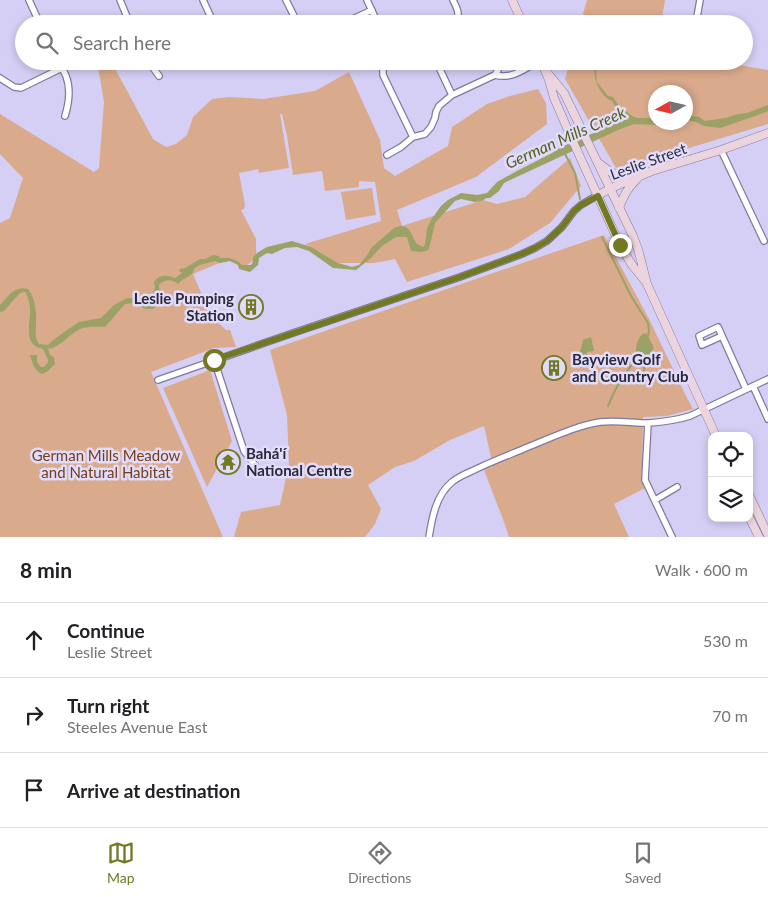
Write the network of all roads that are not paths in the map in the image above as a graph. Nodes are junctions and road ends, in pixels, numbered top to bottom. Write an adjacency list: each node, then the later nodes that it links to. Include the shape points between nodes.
1 (29, 0): 10 (street)
2 (120, 0): 11 (street)
3 (203, 0): 12 (street)
4 (286, 0): 13 (street)
5 (367, 0): 9 (street)
6 (453, 0): 16 (street)
7 (512, 0): 17 (main road)
8 (700, 0): 18 (street)
9 (372, 10): 14 (street); 15 (street)
10 (36, 15)
11 (126, 15)
12 (210, 15)
13 (294, 15)
14 (361, 15)
15 (374, 15)
16 (458, 15)
17 (519, 15)
18 (697, 15)
19 (58, 70): 29 (street, via 21,88)
20 (63, 70): 31 (street, via 69,103)
21 (155, 70): 28 (street)
22 (383, 70): 33 (street)
23 (440, 70): 30 (street)
24 (498, 70): 27 (street)
25 (523, 70): 27 (street, via 510,76)
26 (546, 71): 36 (main road, via 564,93); 39 (main road, via 554,98)
27 (496, 75): 30 (street)
28 (159, 76)
29 (0, 78)
30 (452, 95): 33 (street, via 439,106 425,134)
31 (65, 116)
32 (768, 133): 34 (main road, Leslie Street)
33 (413, 137): 35 (street)
34 (721, 150): 37 (main road, Leslie Street); 41 (street)
35 (387, 155)
36 (597, 162): 37 (main road, via 614,174); 38 (main road)
37 (640, 176): 38 (main road, Leslie Street); 40 (main road, via 624,194)
38 (610, 190): 39 (main road, Leslie Street); 40 (main road)
39 (598, 196): 42 (main road, via 627,257); 44 (street, Leslie Street, via 574,211 547,241 528,251)
40 (619, 208): 42 (main road, via 638,248)
41 (764, 240)
42 (647, 284): 49 (main road)
43 (722, 336): 48 (street)
44 (214, 360): 46 (street, Leslie Street); 53 (street, via 244,451)
45 (768, 379): 47 (street)
46 (158, 380)
47 (753, 386): 48 (street); 50 (street)
48 (746, 389): 49 (street)
49 (704, 409): 51 (street, via 677,420); 52 (main road)
50 (768, 419)
51 (648, 423): 55 (street, via 645,480); 58 (street, via 589,424 466,473 446,488 436,506)
52 (715, 432)
53 (255, 465)
54 (677, 487): 55 (street)
55 (655, 500): 62 (street)
56 (753, 503): 59 (main road)
57 (752, 522): 63 (main road)
58 (430, 528): 60 (street); 61 (street)
59 (768, 535)
60 (429, 537)
61 (433, 537)
62 (672, 537)
63 (759, 537)

